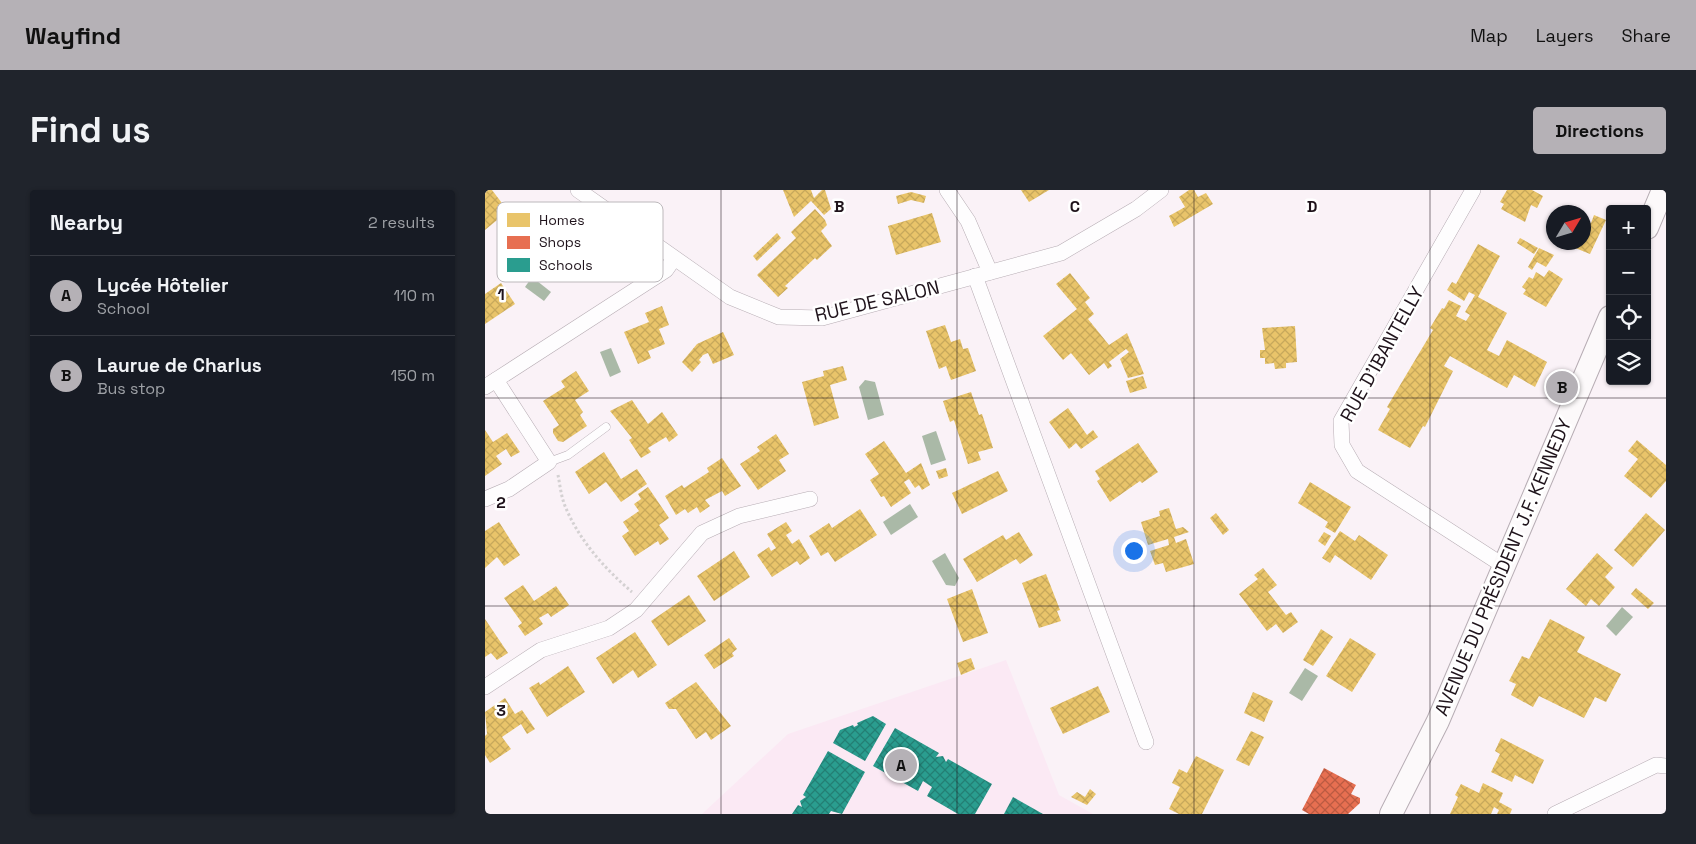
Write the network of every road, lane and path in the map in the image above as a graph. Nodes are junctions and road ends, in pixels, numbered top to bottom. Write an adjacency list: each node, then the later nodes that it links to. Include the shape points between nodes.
1 (579, 190): 6 (street, RUE DE SALON)
2 (947, 190): 11 (street, via 968,222)
3 (1161, 190): 11 (street, RUE DE SALON, via 1061,253)
4 (1473, 190): 20 (street, RUE D'IBANTELLY, via 1341,421 1343,445 1357,471)
5 (1663, 190): 7 (street)
6 (595, 202)
7 (1651, 218)
8 (663, 253): 9 (street, RUE DE SALON)
9 (673, 260): 10 (street); 12 (street, RUE DE SALON, via 729,297 779,317 823,318)
10 (663, 271)
11 (990, 272): 12 (street, RUE DE SALON)
12 (975, 276): 23 (street)
13 (647, 282): 15 (street)
14 (1606, 326): 20 (street, AVENUE DU PRÉSIDENT J.F. KENNEDY)
15 (491, 384): 17 (street)
16 (606, 427): 17 (lane, via 568,455)
17 (549, 462): 18 (street, via 509,489); 21 (path, via 557,472 565,505 585,542 609,572)
18 (485, 499)
19 (810, 499): 21 (street, via 739,516 702,533)
20 (1504, 566): 25 (street, AVENUE DU PRÉSIDENT J.F. KENNEDY, via 1438,721)
21 (644, 602): 22 (street, via 609,628 541,650)
22 (485, 688)
23 (1146, 742)
24 (1666, 766): 26 (street, via 1656,765)
25 (1391, 814)
26 (1555, 814)

